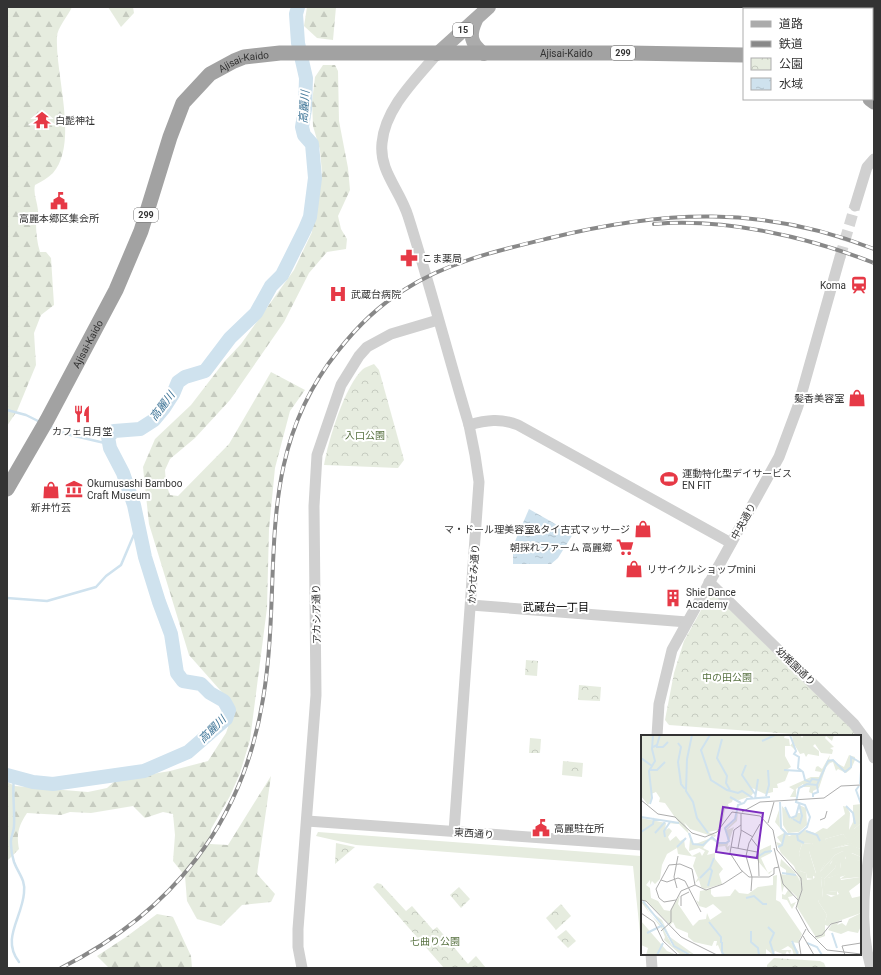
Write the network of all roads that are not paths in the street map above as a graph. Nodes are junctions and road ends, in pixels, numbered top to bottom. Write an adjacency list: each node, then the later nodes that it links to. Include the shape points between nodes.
1 (489, 7): 2 (main road, 15)
2 (477, 18): 3 (main road, 15); 4 (main road, via 470,38)
3 (437, 54): 4 (highway, Ajisai-Kaido / 299); 9 (street, かわせみ通り, via 396,106 384,129 381,149 387,174 407,214); 11 (highway, Ajisai-Kaido / 299, via 280,53 244,57 210,74 183,103 141,231 108,308)
4 (484, 54): 5 (highway, Ajisai-Kaido / 299)
5 (743, 55)
6 (874, 159): 7 (street, via 867,167)
7 (854, 206)
8 (840, 257): 12 (street, 中央通り, via 790,430 779,457)
9 (438, 320): 10 (street, かわせみ通り); 18 (street, アカシア通り, via 391,334 367,347 340,385 317,455 314,506 316,695)
10 (469, 425): 12 (street, via 494,420 509,421 518,425); 14 (street, かわせみ通り, via 479,482)
11 (7, 489)
12 (731, 543): 13 (street, 中央通り)
13 (709, 582): 15 (street, 中央通り); 17 (street, 幼稚園通り, via 854,724 868,743)
14 (471, 605): 15 (street); 20 (street, かわせみ通り)
15 (687, 622): 16 (street, 中央通り, via 672,650 664,678)
16 (657, 735)
17 (874, 758)
18 (307, 821): 20 (street, 東西通り); 24 (street, アカシア通り, via 298,929)
19 (874, 824): 22 (street)
20 (454, 832): 21 (street, 東西通り)
21 (641, 845)
22 (864, 861): 26 (street, via 863,905)
23 (651, 955): 25 (street)
24 (302, 968)
25 (652, 968)
26 (871, 968)

